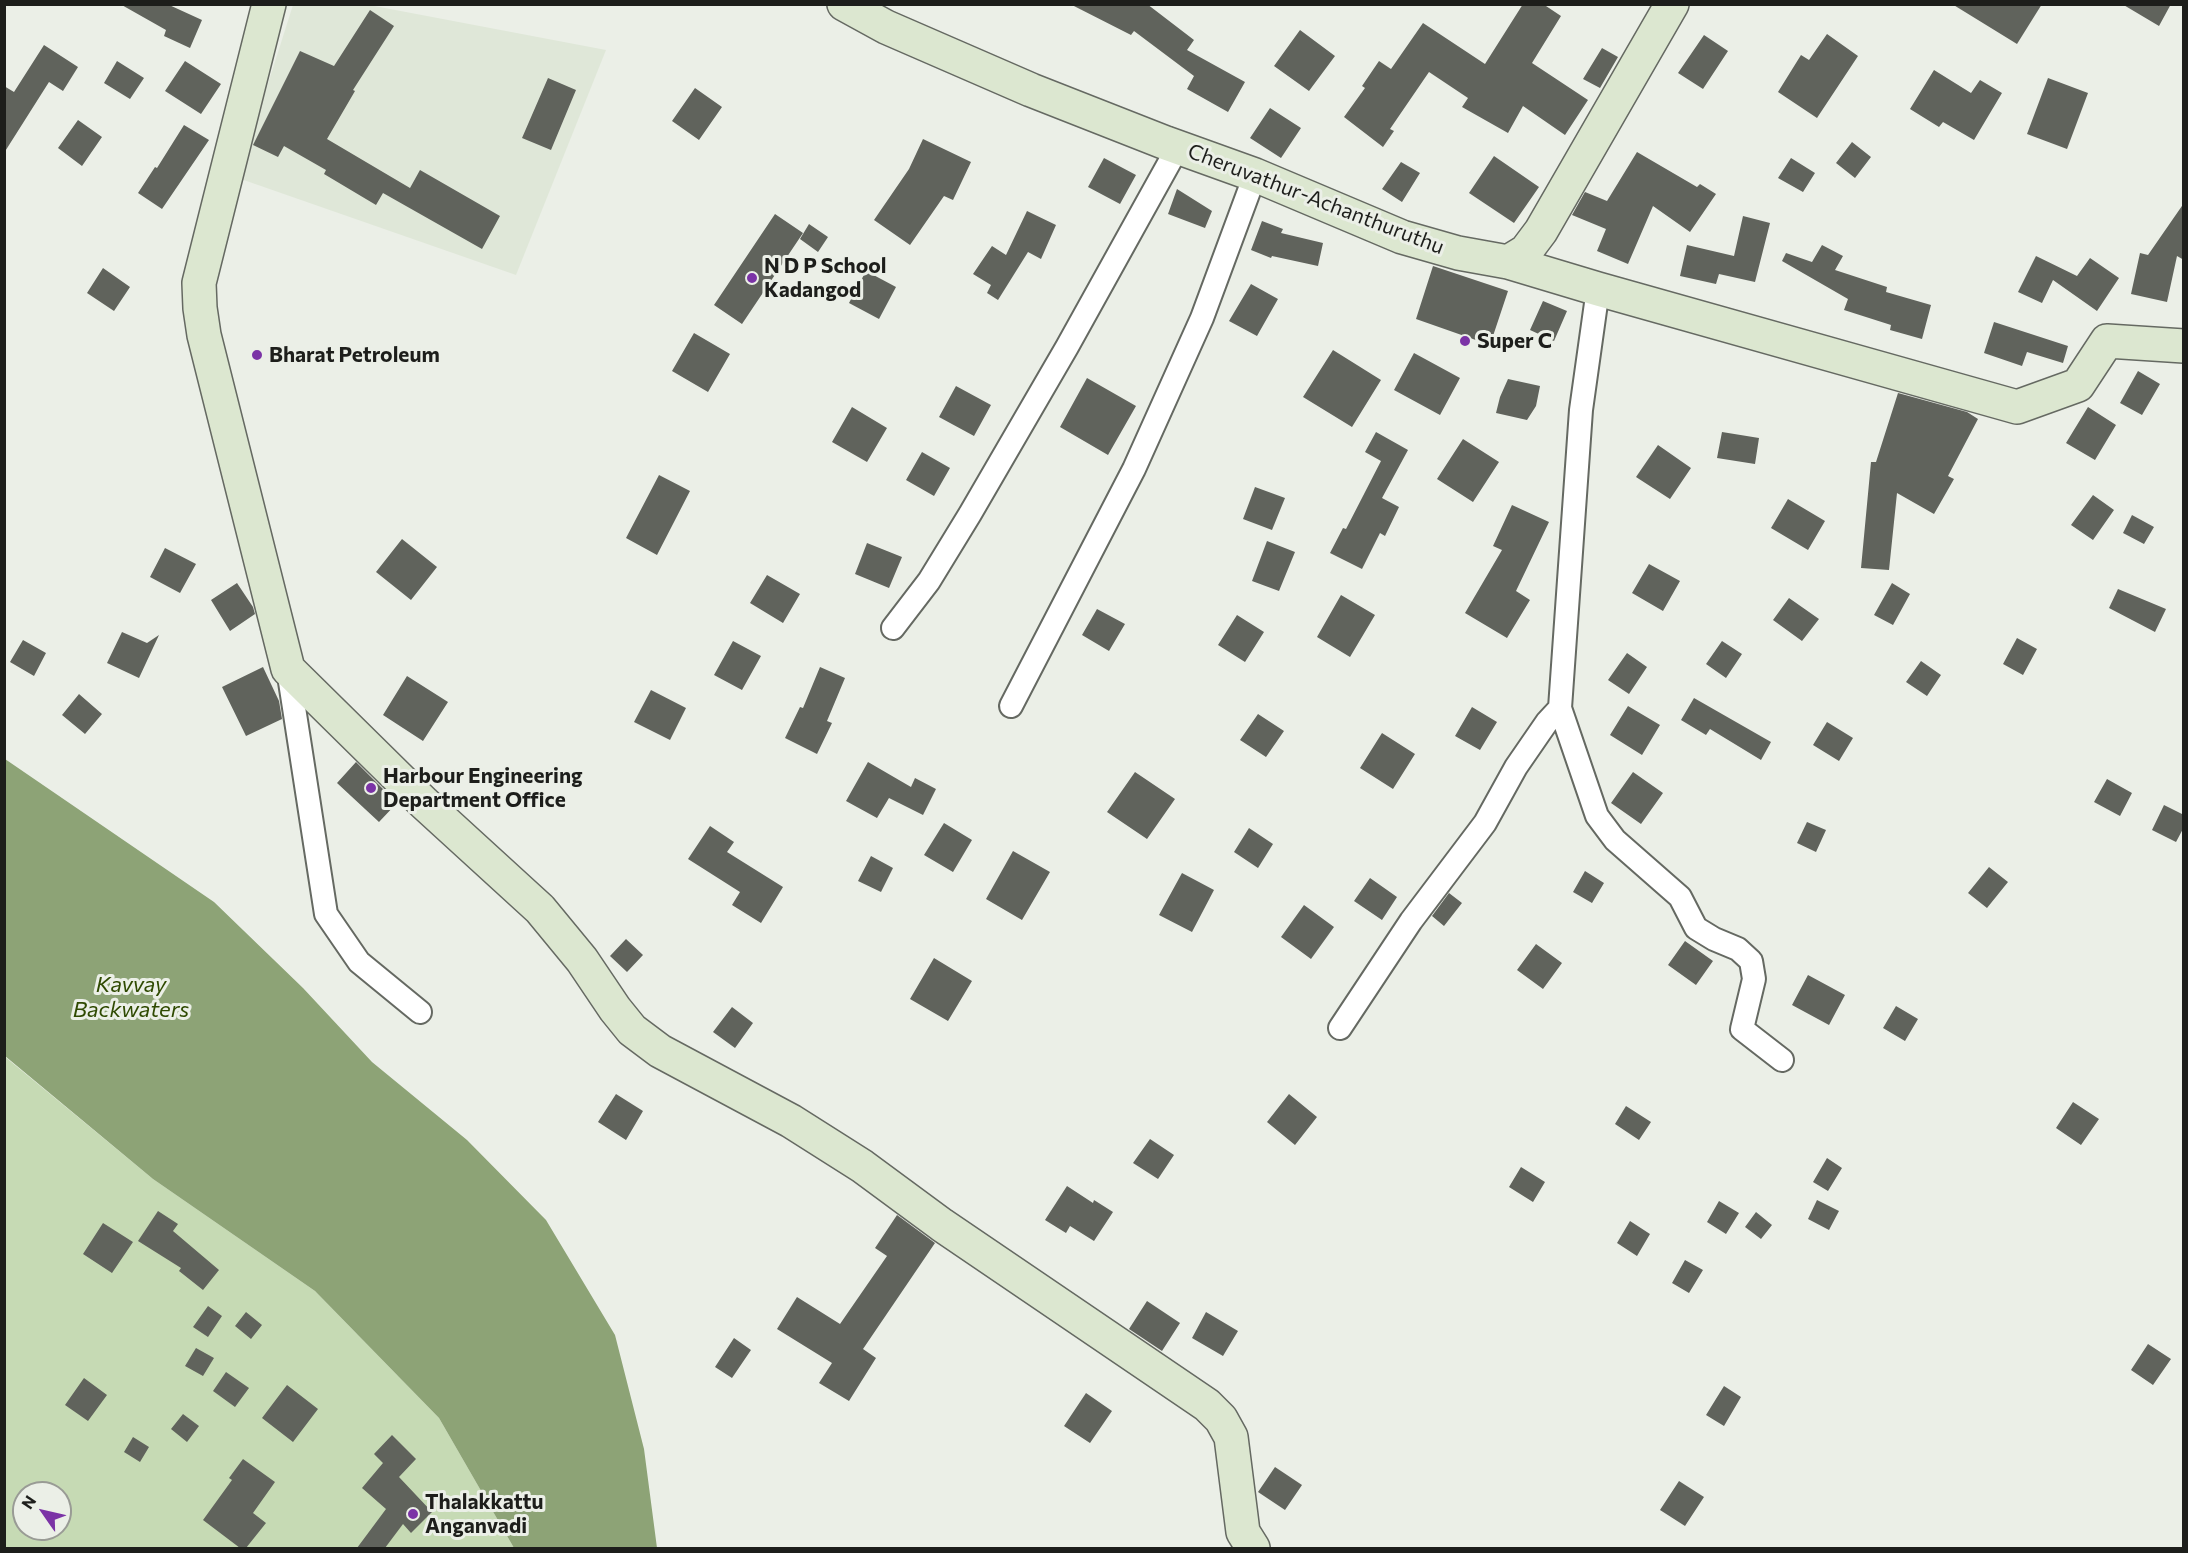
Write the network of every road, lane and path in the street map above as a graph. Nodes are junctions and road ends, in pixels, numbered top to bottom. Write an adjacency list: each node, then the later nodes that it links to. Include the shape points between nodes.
1 (269, 4): 10 (main road, via 199,283 204,335)
2 (844, 4): 4 (main road, Cheruvathur-Achanthuruthu, via 885,27 1031,90)
3 (1672, 4): 6 (main road, via 1540,231 1526,251)
4 (1178, 147): 5 (main road, Cheruvathur-Achanthuruthu); 9 (street, via 986,487 928,581)
5 (1255, 175): 6 (main road, Cheruvathur-Achanthuruthu, via 1402,237); 11 (street, via 1202,318 1134,469)
6 (1508, 262): 7 (main road, Cheruvathur-Achanthuruthu)
7 (1598, 289): 8 (main road, Cheruvathur-Achanthuruthu, via 2017,407 2078,385 2107,341); 12 (street, via 1581,410)
8 (2184, 346)
9 (893, 628)
10 (288, 669): 13 (street, via 326,914 359,962); 16 (main road, via 424,803 540,909 632,1030 660,1051 791,1121 862,1166 1207,1405 1232,1437 1243,1532)
11 (1011, 706)
12 (1560, 708): 14 (street, via 1516,768 1485,823 1411,921); 15 (street, via 1597,816 1615,840 1680,897 1696,928 1738,949 1751,961 1754,979 1742,1029)
13 (420, 1012)
14 (1340, 1028)
15 (1782, 1060)
16 (1253, 1548)

